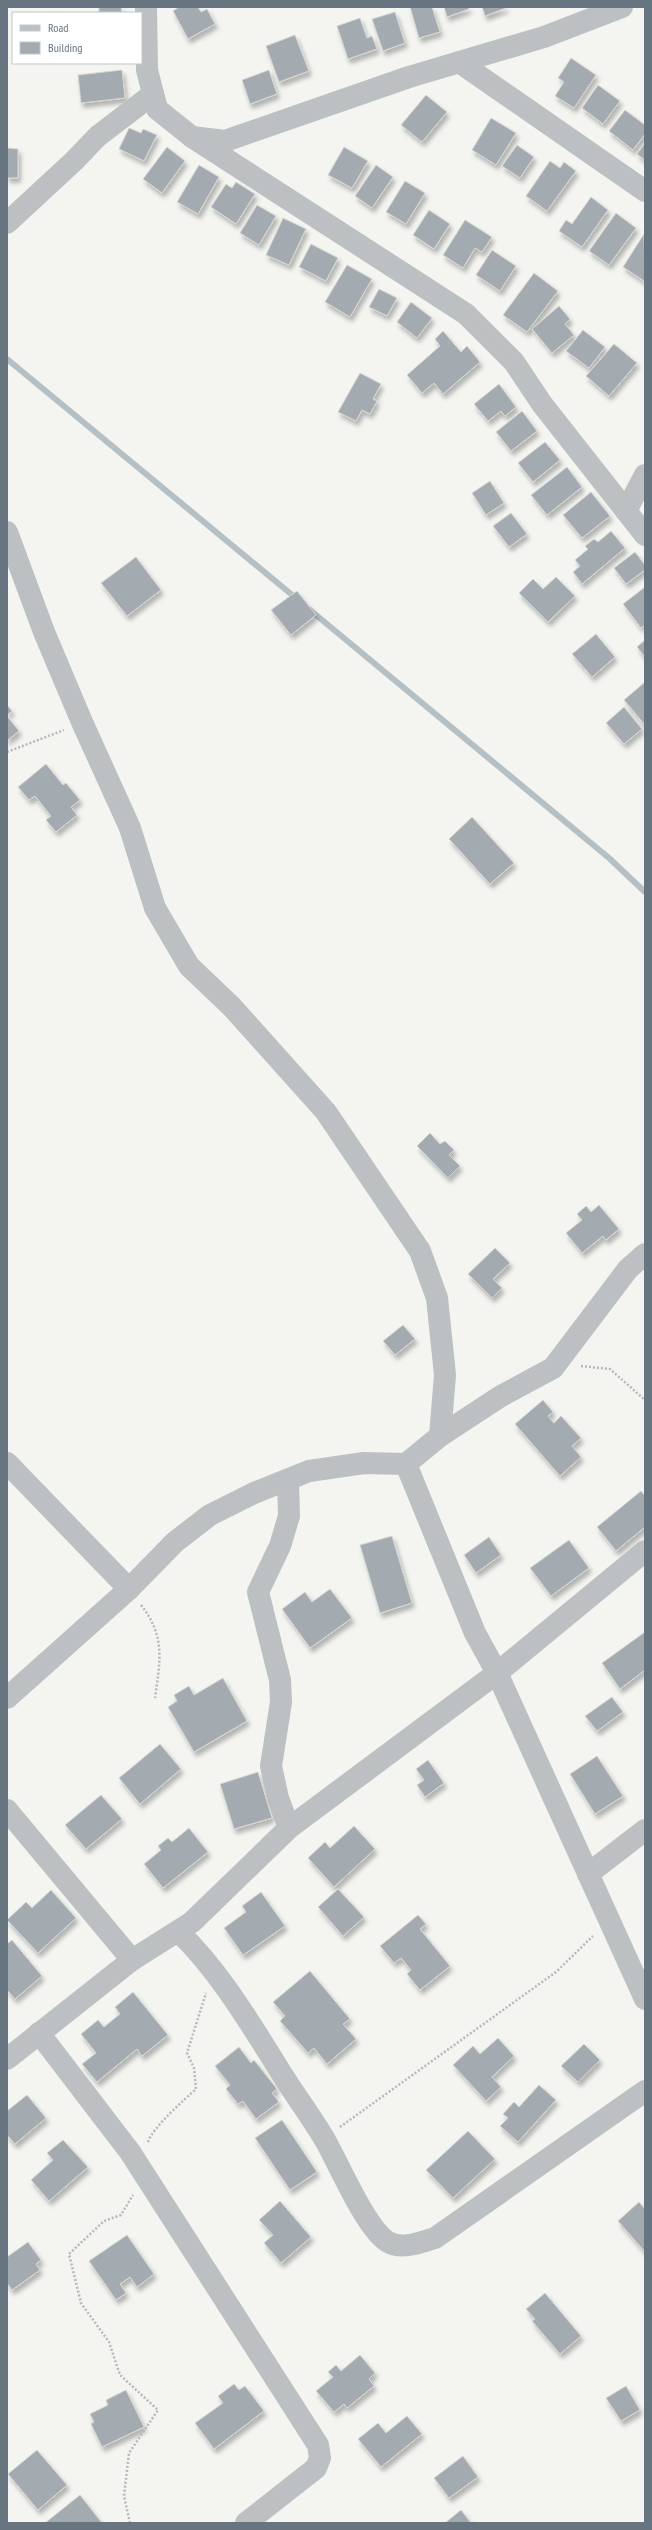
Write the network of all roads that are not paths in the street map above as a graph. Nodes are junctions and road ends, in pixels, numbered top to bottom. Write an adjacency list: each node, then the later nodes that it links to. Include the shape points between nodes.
1 (146, 7): 4 (street, via 147,70)
2 (622, 7): 3 (street, via 544,37)
3 (459, 62): 5 (street, via 225,141); 6 (street)
4 (153, 94): 5 (street, via 157,109); 7 (street, via 98,136)
5 (192, 137): 9 (street, via 466,314 514,362 542,404)
6 (645, 191)
7 (7, 223)
8 (645, 474): 9 (street)
9 (626, 511): 11 (street)
10 (7, 532): 13 (street, via 44,632 130,828 155,908 189,966 232,1007 326,1112 420,1251 437,1298 445,1375)
11 (645, 535)
12 (645, 1254): 13 (street, via 628,1269 553,1368 501,1396)
13 (440, 1436): 15 (street)
14 (7, 1463): 18 (street)
15 (406, 1464): 16 (street, via 364,1463 309,1471); 19 (street, via 475,1632)
16 (288, 1480): 18 (street, via 254,1493 210,1515 175,1542); 22 (street, via 289,1516 280,1546 258,1592 280,1680 281,1702 271,1766 278,1798)
17 (645, 1551): 19 (street)
18 (129, 1589): 20 (street)
19 (497, 1672): 22 (street); 24 (street)
20 (7, 1698)
21 (7, 1810): 26 (street)
22 (289, 1828): 25 (street)
23 (645, 1830): 24 (street)
24 (588, 1874): 27 (street)
25 (179, 1932): 26 (street); 30 (street, via 217,1976 324,2139 373,2228 388,2242 407,2246 435,2238)
26 (132, 1960): 28 (street)
27 (645, 1999)
28 (39, 2032): 29 (street); 31 (street, via 130,2152 318,2445 320,2458 316,2468)
29 (7, 2059)
30 (645, 2091)
31 (246, 2523)

